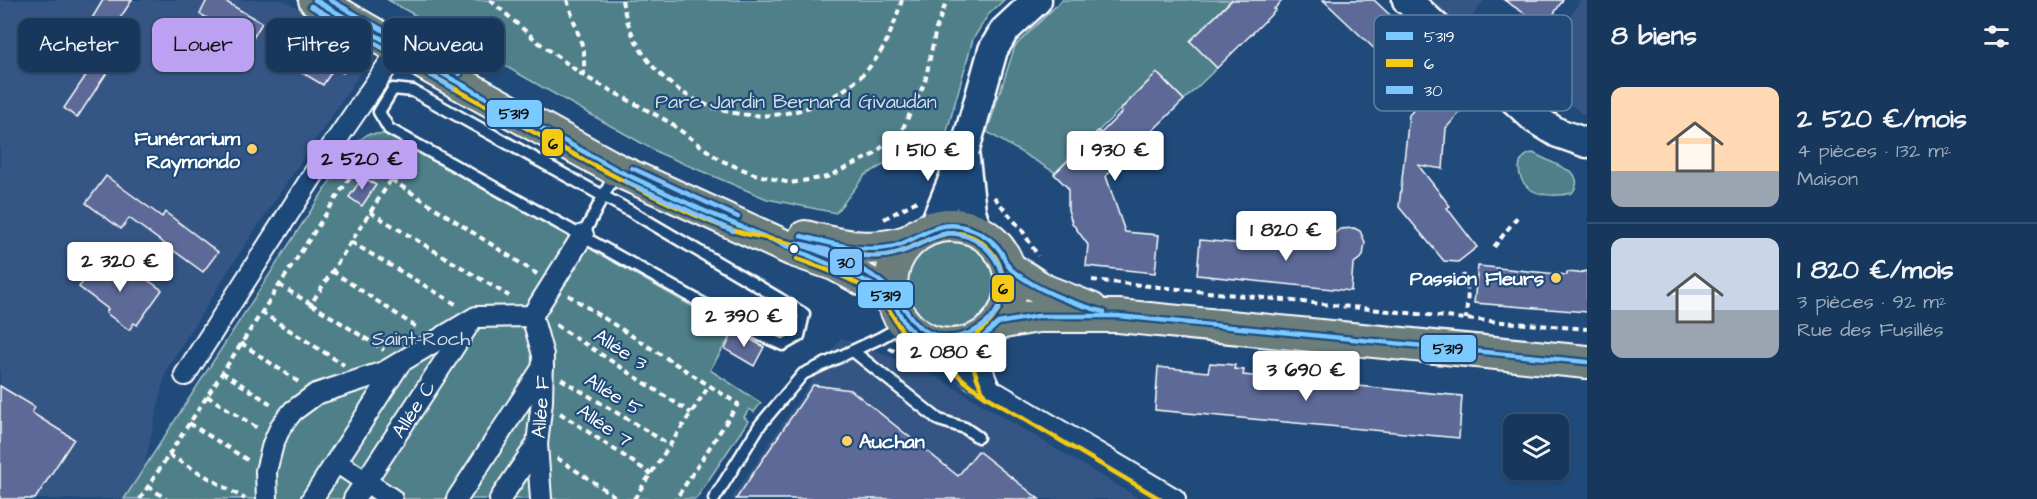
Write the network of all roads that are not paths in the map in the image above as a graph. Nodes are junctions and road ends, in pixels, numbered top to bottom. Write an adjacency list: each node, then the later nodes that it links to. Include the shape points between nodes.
1 (315, 0): 5 (main road)
2 (1036, 0): 11 (street, via 1004,31 993,50)
3 (1407, 0): 4 (street)
4 (1423, 15)
5 (383, 40)
6 (388, 72): 8 (street)
7 (435, 72): 12 (main road)
8 (377, 97): 12 (lane, via 393,89 413,91); 16 (lane, via 379,112 389,129); 28 (street, via 324,158)
9 (1526, 111): 10 (street, via 1558,133)
10 (1587, 143)
11 (964, 153): 14 (street); 15 (street)
12 (611, 183): 13 (main road, via 700,209); 16 (lane); 16 (lane, via 804,314 799,336 783,345 760,335)
13 (742, 226): 15 (main road, via 880,249); 18 (main road, via 834,264 877,287)
14 (977, 231): 15 (main road, via 956,225); 17 (main road, via 992,240)
15 (922, 234): 18 (main road, via 900,254 893,270 891,286)
16 (583, 235): 19 (street)
17 (1009, 268): 20 (main road, via 1045,291); 22 (main road, via 1012,283 1006,311)
18 (899, 313): 23 (main road, via 916,335); 24 (lane)
19 (533, 314): 21 (street); 27 (street, Allée F)
20 (1118, 316): 22 (main road, via 1038,316); 26 (main road)
21 (474, 318): 25 (street); 33 (street, Allée C)
22 (991, 330): 23 (main road, via 958,345); 29 (street, via 981,348 983,375)
23 (945, 345): 29 (street, via 962,369)
24 (853, 351): 30 (lane, via 939,420 965,428); 41 (lane, via 803,374 760,425)
25 (402, 361): 32 (street); 34 (street, via 384,372 316,394 289,416 274,439 266,471)
26 (1587, 362)
27 (543, 367): 31 (street, Allée F); 38 (street)
28 (185, 375)
29 (991, 391): 42 (street)
30 (978, 437)
31 (537, 444): 39 (street); 40 (street, Allée F)
32 (336, 462): 33 (street); 35 (street)
33 (366, 481): 36 (street, Allée C); 37 (street)
34 (267, 499)
35 (312, 499)
36 (354, 499)
37 (392, 499)
38 (457, 499)
39 (500, 499)
40 (541, 499)
41 (714, 499)
42 (1175, 499)

